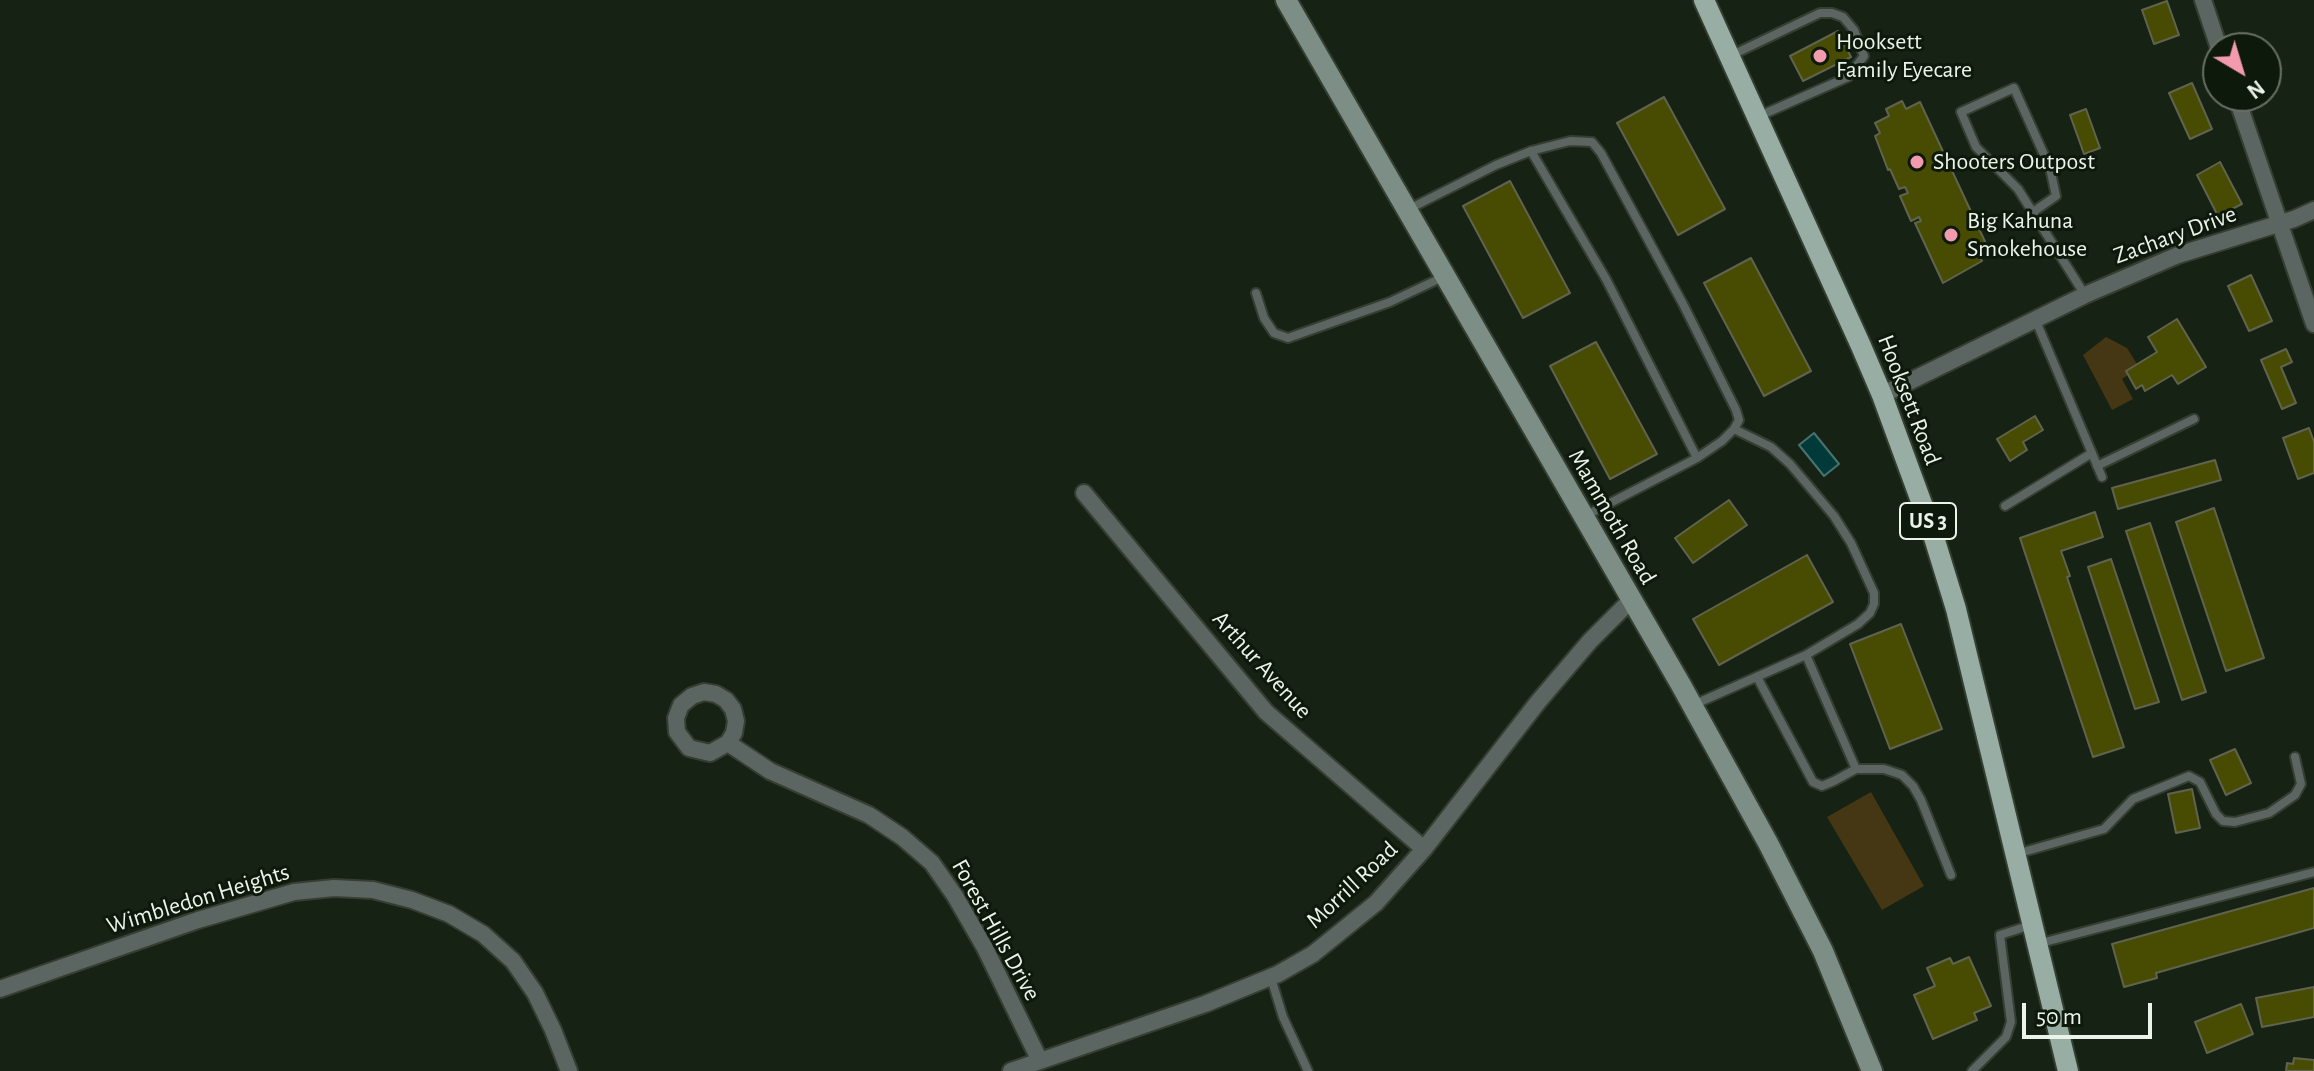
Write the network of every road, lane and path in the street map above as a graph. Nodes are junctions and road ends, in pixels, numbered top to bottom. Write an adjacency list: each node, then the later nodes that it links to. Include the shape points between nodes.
1 (1286, 0): 10 (main road, Mammoth Road)
2 (1704, 0): 5 (main road, Hooksett Road / US 3)
3 (2203, 0): 4 (street)
4 (2214, 32)
5 (1729, 56): 7 (main road, Hooksett Road / US 3); 7 (lane, via 1820,13 1843,17 1854,30 1864,56 1848,77)
6 (2242, 112): 12 (street)
7 (1757, 117): 18 (main road, Hooksett Road / US 3)
8 (1531, 151): 10 (lane); 20 (lane, via 1570,141 1592,142 1601,153 1736,410 1739,420); 22 (lane, via 1606,279)
9 (2314, 210): 12 (street, Zachary Drive)
10 (1406, 211): 13 (main road, Mammoth Road)
11 (2033, 212): 11 (lane, via 1976,147 1961,112 2014,88 2050,168 2056,196); 15 (lane)
12 (2280, 223): 15 (street, Zachary Drive, via 2178,255); 17 (street)
13 (1444, 277): 14 (lane, via 1288,338 1274,333); 27 (main road, Mammoth Road)
14 (1256, 293)
15 (2085, 295): 16 (street, Zachary Drive)
16 (2036, 321): 18 (street, Zachary Drive); 21 (lane)
17 (2314, 324)
18 (1882, 395): 36 (main road, Hooksett Road / US 3, via 1956,609)
19 (2194, 419): 23 (lane)
20 (1734, 429): 22 (lane); 29 (lane, via 1771,447 1807,483 1851,543 1874,593 1864,619)
21 (2092, 453): 23 (lane); 26 (lane)
22 (1697, 458): 27 (lane)
23 (2097, 466): 24 (lane)
24 (2102, 477)
25 (1084, 493): 35 (street, Arthur Avenue, via 1266,712)
26 (2005, 506)
27 (1582, 518): 28 (main road, Mammoth Road)
28 (1630, 601): 31 (main road, Mammoth Road); 35 (street, Morrill Road, via 1538,702)
29 (1806, 655): 30 (lane); 34 (lane)
30 (1757, 677): 31 (lane); 34 (lane, via 1813,782 1822,786)
31 (1692, 705): 46 (main road, Mammoth Road, via 1823,951)
32 (728, 743): 42 (street, Forest Hills Drive, via 770,771 869,815 932,863 985,948)
33 (2295, 757): 36 (lane, via 2301,784 2295,795 2269,813 2223,821 2200,782 2189,776 2133,799 2104,829)
34 (1856, 769): 38 (lane, via 1884,769 1913,786)
35 (1424, 849): 40 (street, Morrill Road, via 1347,928)
36 (2015, 854): 39 (main road, Hooksett Road / US 3)
37 (2314, 872): 39 (lane)
38 (1951, 875)
39 (2034, 935): 47 (lane, via 2000,935 2011,1022 2006,1037); 48 (main road, Hooksett Road / US 3)
40 (1271, 978): 42 (street, Morrill Road); 45 (lane)
41 (0, 989): 43 (street, Wimbledon Heights, via 294,892 373,890 449,914 483,934 513,961 535,993)
42 (1040, 1061): 44 (street, Morrill Road)
43 (569, 1071)
44 (1011, 1071)
45 (1308, 1071)
46 (1872, 1071)
47 (1972, 1071)
48 (2068, 1071)

